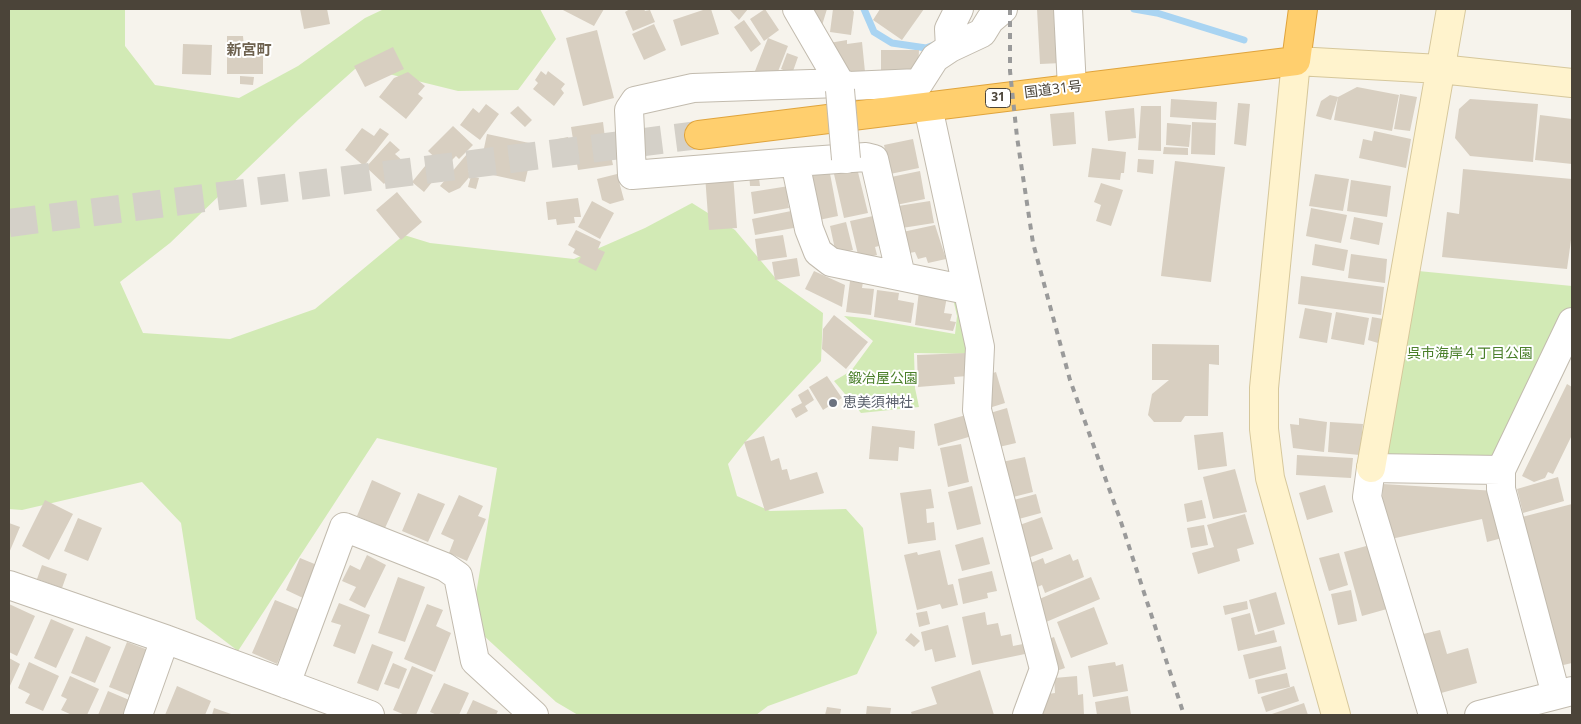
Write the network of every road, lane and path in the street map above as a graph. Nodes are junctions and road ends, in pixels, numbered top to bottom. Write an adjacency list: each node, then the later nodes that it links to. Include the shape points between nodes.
1 (797, 9): 10 (street)
2 (1003, 9): 6 (street, via 982,32)
3 (1068, 9): 11 (street)
4 (1303, 9): 7 (highway)
5 (1451, 9): 8 (street)
6 (952, 32): 10 (street, via 919,83)
7 (1296, 61): 8 (street); 11 (highway, 国道31号 / 31); 29 (street, via 1264,379 1264,429 1270,478)
8 (1440, 69): 9 (street); 19 (street)
9 (1572, 83)
10 (840, 87): 14 (street, bridge); 15 (street, via 693,88 635,101 629,110 632,175)
11 (1072, 88): 12 (highway, 国道31号 / 31)
12 (928, 107): 13 (highway, 国道31号 / 31); 17 (street)
13 (699, 135)
14 (846, 159): 15 (street); 16 (street, via 874,159)
15 (795, 162): 16 (street, via 809,228 818,252 831,262)
16 (901, 276): 17 (street)
17 (967, 290): 28 (street, via 980,347 977,410 1044,669)
18 (1572, 322): 20 (street)
19 (1371, 468): 20 (street); 30 (street, via 1367,497)
20 (1501, 470): 24 (street, via 1501,489)
21 (9, 584): 22 (street)
22 (165, 639): 23 (street); 25 (street)
23 (286, 684): 26 (street); 27 (street, via 344,527 446,567 458,576 475,662)
24 (1564, 693): 31 (street)
25 (138, 715)
26 (370, 715)
27 (534, 715)
28 (1027, 715)
29 (1336, 715)
30 (1433, 715)
31 (1479, 715)

